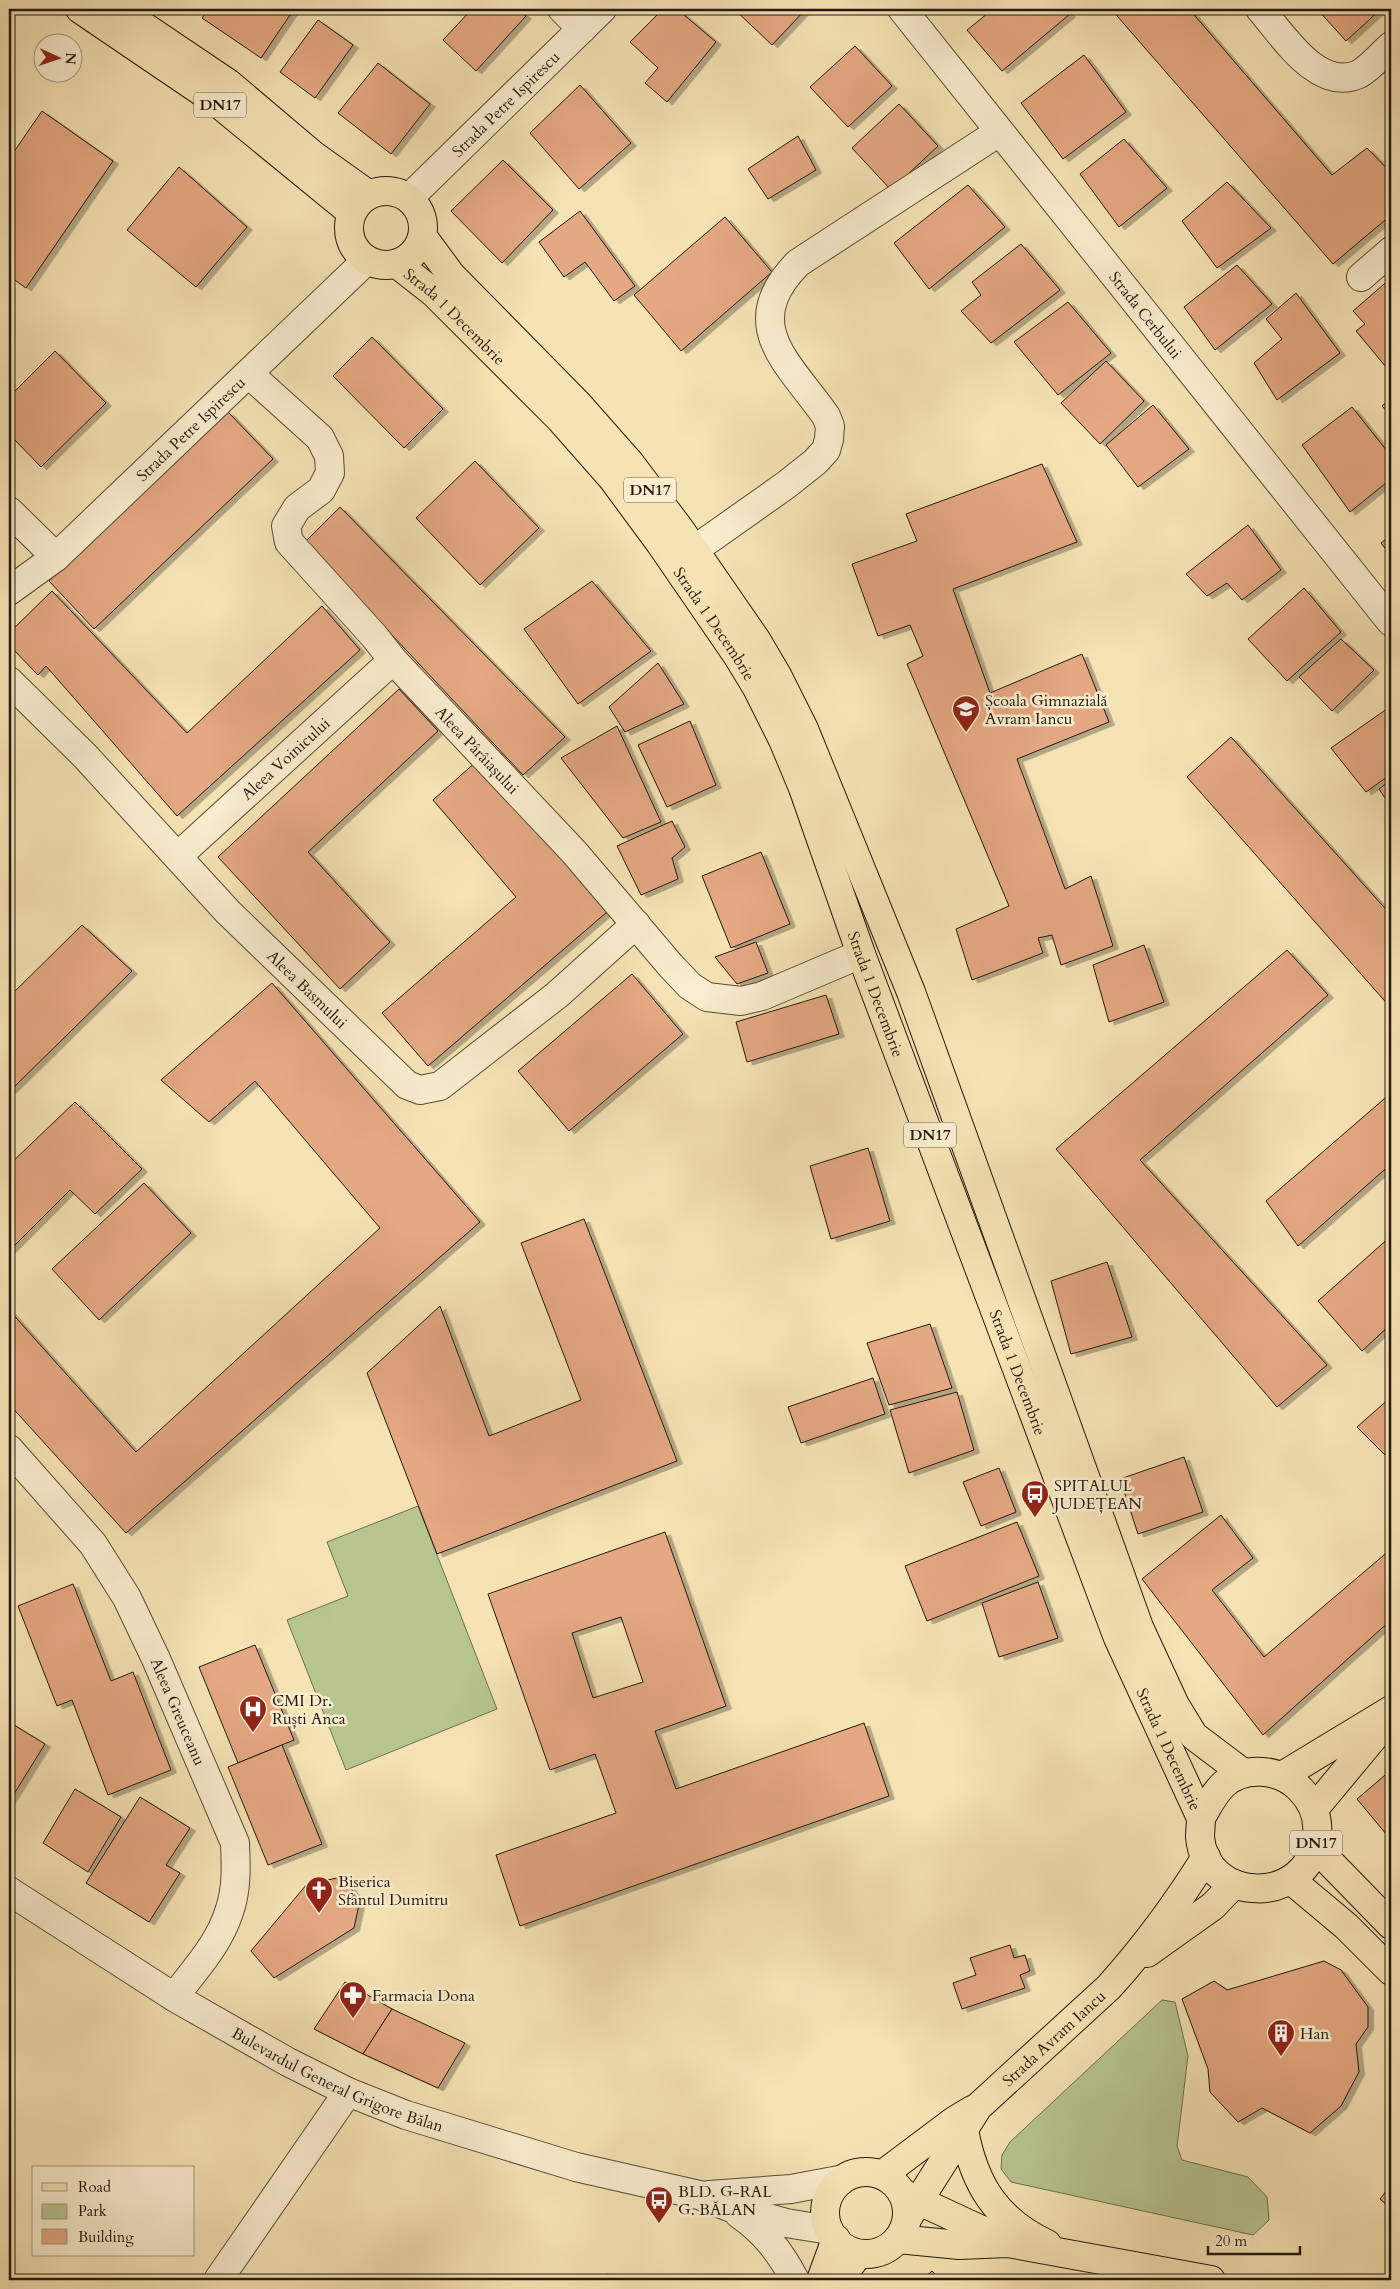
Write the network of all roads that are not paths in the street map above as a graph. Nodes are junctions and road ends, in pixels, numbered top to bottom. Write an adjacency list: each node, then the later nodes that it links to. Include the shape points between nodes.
1 (80, 9): 11 (main road, DN17)
2 (118, 9): 11 (main road, DN17, via 228,83 314,155)
3 (562, 9): 7 (street)
4 (602, 9): 7 (street, Strada Petre Ispirescu)
5 (902, 9): 9 (street, Strada Cerbului)
6 (1260, 9): 8 (street, via 1306,61 1319,73 1334,78 1360,73)
7 (582, 29): 10 (street, Strada Petre Ispirescu)
8 (1391, 46)
9 (999, 132): 19 (street, via 798,263 786,275 774,297 770,323 772,336 777,349 826,416 830,426 826,450 786,485); 22 (street, Strada Cerbului)
10 (409, 198): 11 (main road, via 389,190); 12 (main road, via 422,216)
11 (360, 204): 14 (main road, via 349,223 351,239 358,254)
12 (423, 238): 15 (main road, Strada 1 Decembrie, via 409,259); 19 (main road, Strada 1 Decembrie / DN17, via 451,275 577,403 630,463)
13 (1391, 251): 16 (street)
14 (366, 260): 15 (main road, Strada 1 Decembrie, via 386,266); 17 (street, Strada Petre Ispirescu)
15 (397, 264): 27 (main road, Strada 1 Decembrie / DN17, via 434,292 560,419 612,478 737,655 783,740 803,788)
16 (1361, 277)
17 (249, 374): 20 (street, Strada Petre Ispirescu); 23 (street, Aleea Pârâiașului, via 320,438 329,456 330,473 321,490 296,508 286,526 289,542)
18 (9, 511): 20 (street)
19 (694, 550): 31 (main road, Strada 1 Decembrie / DN17, via 757,641 804,729 911,992 1139,1627 1175,1705 1194,1736)
20 (56, 557): 21 (street, Strada Petre Ispirescu)
21 (9, 591)
22 (1391, 622)
23 (393, 660): 25 (street, Aleea Voinicului); 26 (street, Aleea Pârâiașului, via 574,852)
24 (9, 682): 25 (street, Aleea Basmului, via 86,757)
25 (178, 856): 26 (street, Aleea Basmului, via 228,912 398,1078 420,1090 440,1086 557,995)
26 (636, 924): 27 (street, Aleea Pârâiașului, via 690,986 707,997 723,1000 741,1001 762,996)
27 (861, 954): 34 (main road, Strada 1 Decembrie / DN17, via 1118,1638)
28 (9, 1449): 43 (street, Aleea Greuceanu, via 94,1544 127,1598 235,1843 236,1875 229,1913 211,1948)
29 (1391, 1710): 32 (main road)
30 (1391, 1717): 33 (main road)
31 (1243, 1773): 32 (main road, DN17, via 1263,1771); 34 (main road, via 1225,1783)
32 (1282, 1776): 33 (main road, DN17, via 1306,1795)
33 (1314, 1809): 35 (main road, DN17, via 1318,1828)
34 (1201, 1818): 36 (main road, DN17, via 1200,1838)
35 (1315, 1847): 37 (main road, DN17, via 1306,1866); 40 (main road, DN17)
36 (1206, 1857): 38 (main road, DN17, via 1218,1873); 41 (main road, Strada Avram Iancu)
37 (1291, 1880): 38 (main road, DN17, via 1273,1888 1253,1889); 42 (main road, via 1346,1926)
38 (1234, 1884): 41 (main road, Strada Avram Iancu, via 1213,1906)
39 (9, 1891): 43 (street, Bulevardul General Grigore Bălan)
40 (1391, 1925)
41 (1127, 1967): 45 (main road, Strada Avram Iancu)
42 (1391, 1971)
43 (174, 1997): 44 (street, Bulevardul General Grigore Bălan)
44 (348, 2092): 48 (street, Bulevardul General Grigore Bălan, via 406,2115 576,2166); 55 (street)
45 (978, 2107): 46 (main road, Strada Avram Iancu); 49 (main road, Strada Avram Iancu, via 954,2121)
46 (964, 2130): 49 (main road, Strada Avram Iancu); 54 (main road, via 968,2155 978,2178 1004,2216 1022,2231)
47 (839, 2180): 48 (street, Bulevardul General Grigore Bălan, via 791,2189); 49 (main road, via 852,2173 867,2171); 51 (main road, via 830,2191 826,2204 825,2217)
48 (699, 2195): 50 (street, Bulevardul General Grigore Bălan)
49 (901, 2205): 52 (main road); 52 (main road, via 959,2245); 53 (main road, via 887,2249 874,2254)
50 (729, 2208): 51 (street, Bulevardul General Grigore Bălan); 56 (street, via 757,2227 780,2252)
51 (832, 2234): 53 (main road, via 846,2248); 57 (main road)
52 (1008, 2243): 54 (main road)
53 (859, 2254): 58 (main road)
54 (1074, 2254): 59 (main road)
55 (218, 2280)
56 (796, 2280)
57 (821, 2280)
58 (838, 2280)
59 (1211, 2280)

